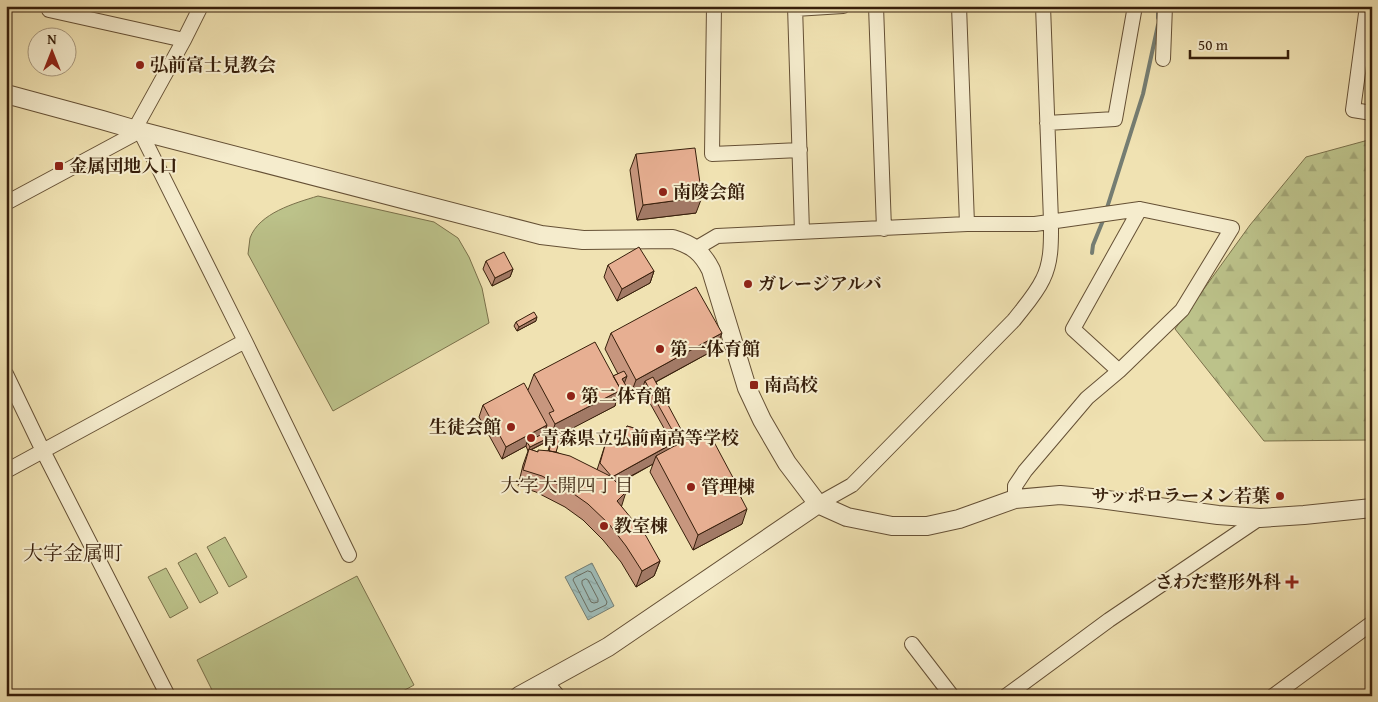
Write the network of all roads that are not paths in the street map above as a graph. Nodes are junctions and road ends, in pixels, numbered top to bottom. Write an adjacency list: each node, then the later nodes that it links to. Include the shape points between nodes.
1 (201, 6): 12 (street)
2 (714, 6): 18 (street, via 712,154)
3 (843, 6): 10 (street)
4 (876, 6): 23 (street)
5 (959, 6): 22 (street)
6 (1043, 6): 16 (street)
7 (1135, 6): 16 (street, via 1115,119)
8 (1165, 6): 13 (street)
9 (1368, 6): 15 (street, via 1354,110)
10 (795, 8): 18 (street)
11 (49, 10): 12 (street)
12 (184, 40): 17 (street, via 137,125)
13 (1163, 60)
14 (6, 94): 17 (street)
15 (1372, 113)
16 (1047, 123): 21 (street)
17 (140, 132): 19 (street); 25 (street, via 541,235 583,240 673,239); 26 (street)
18 (800, 150): 24 (street)
19 (6, 203)
20 (1140, 209): 21 (street); 27 (street, via 1073,329); 27 (street, via 1232,228 1182,310)
21 (1051, 221): 22 (street); 32 (street, via 1051,245 1044,278 1014,320 852,485)
22 (967, 224): 23 (street)
23 (884, 229): 24 (street)
24 (802, 232): 25 (street, via 717,236)
25 (695, 250): 32 (street, via 705,258 710,270 747,388 762,420 787,463)
26 (244, 341): 29 (street); 35 (street)
27 (1119, 371): 31 (street, via 1087,398 1025,471 1015,486)
28 (6, 374): 29 (street)
29 (43, 450): 30 (street); 39 (street)
30 (6, 471)
31 (1015, 499): 32 (street, via 959,519 927,526 892,526 847,517); 34 (street, via 1060,495)
32 (818, 504): 38 (street, via 608,647)
33 (1372, 508): 34 (street)
34 (1260, 518): 43 (street, via 1109,620)
35 (349, 555)
36 (1372, 623): 44 (street)
37 (912, 644): 42 (street)
38 (546, 682): 40 (street); 41 (street)
39 (168, 696)
40 (519, 696)
41 (558, 696)
42 (952, 696)
43 (1006, 696)
44 (1273, 696)

